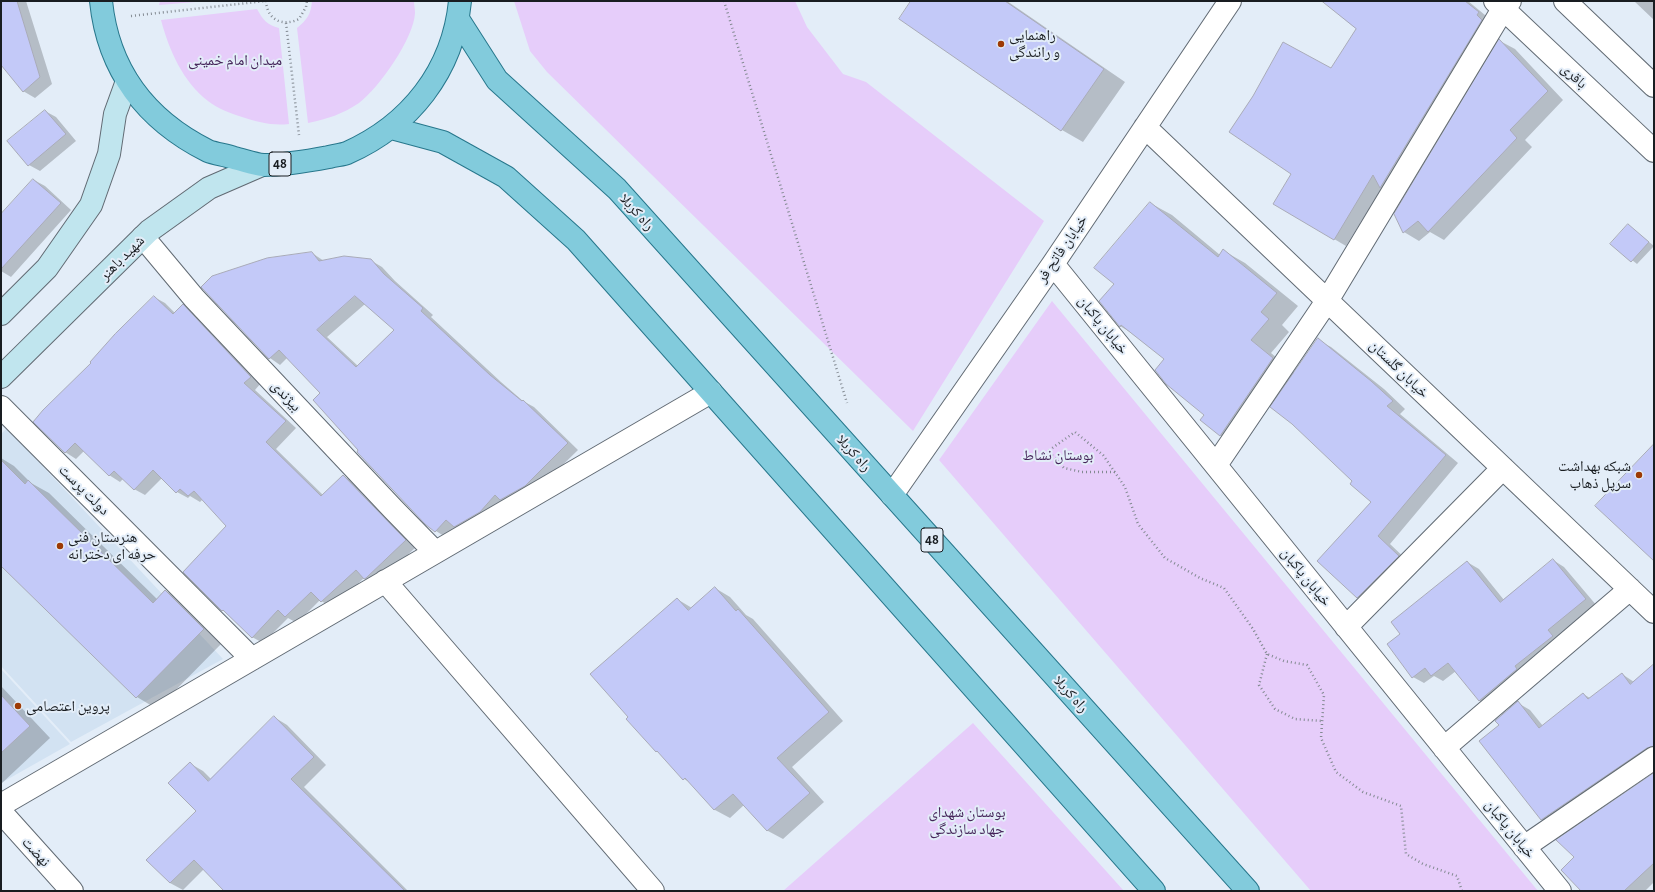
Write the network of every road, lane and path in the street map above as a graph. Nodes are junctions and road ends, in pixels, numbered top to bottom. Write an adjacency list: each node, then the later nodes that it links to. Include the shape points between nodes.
1 (266, 1): 7 (path); 9 (path, via 266,8 274,19)
2 (307, 1): 9 (path, via 299,19)
3 (724, 1): 23 (path)
4 (1230, 1): 12 (street, خیابان فاتح فر)
5 (1565, 1): 11 (street)
6 (1502, 4): 14 (street, باقری); 19 (street)
7 (102, 10): 10 (main road, 48, via 112,52)
8 (459, 10): 13 (main road, 48, via 445,60 422,98); 28 (main road, راه کربلا / 48, via 497,80 617,189)
9 (286, 23): 15 (path)
10 (127, 81): 16 (main road, 48, via 162,122 209,151); 20 (main road, via 115,114 109,154 91,205 47,268)
11 (1654, 86)
12 (1144, 127): 18 (street, خیابان فاتح فر); 19 (street, خیابان گلستان)
13 (391, 128): 15 (main road, 48, via 346,153); 22 (main road, via 443,142 506,176 576,240)
14 (1654, 151)
15 (302, 162): 16 (main road, 48)
16 (262, 165): 17 (main road, شهید باهنر, via 209,188)
17 (143, 237): 21 (main road, شهید باهنر); 29 (street, بیژندی, via 194,298)
18 (1052, 264): 25 (street, خیابان پاکبان); 28 (street, خیابان فاتح فر)
19 (1327, 300): 25 (street); 26 (street, خیابان گلستان)
20 (1, 314)
21 (1, 377)
22 (711, 392): 29 (street); 44 (main road)
23 (848, 405)
24 (1, 407): 35 (street, دولت پرست)
25 (1216, 465): 33 (street, خیابان پاکبان)
26 (1503, 468): 31 (street, خیابان گلستان); 33 (street)
27 (1115, 472): 27 (path, via 1103,455 1075,432 1048,451 1064,468 1082,472); 34 (path, via 1125,487 1138,524 1165,558 1224,588)
28 (892, 496): 45 (main road, راه کربلا / 48)
29 (435, 552): 30 (street)
30 (385, 581): 35 (street); 43 (street)
31 (1630, 589): 32 (street, خیابان گلستان); 37 (street)
32 (1654, 612)
33 (1346, 627): 37 (street, خیابان پاکبان)
34 (1267, 654): 36 (path, via 1284,661 1307,665 1324,695); 36 (path, via 1259,686 1275,709 1295,719)
35 (252, 659): 39 (street)
36 (1322, 721): 46 (path, via 1321,738 1336,772 1363,792 1401,806 1406,854 1423,864 1457,876)
37 (1444, 748): 41 (street, خیابان پاکبان)
38 (1654, 758): 41 (street)
39 (1, 805)
40 (1, 812): 42 (street, نهضت)
41 (1524, 847): 47 (street, خیابان پاکبان)
42 (72, 891)
43 (653, 891)
44 (1154, 891)
45 (1248, 891)
46 (1462, 891)
47 (1560, 891)

